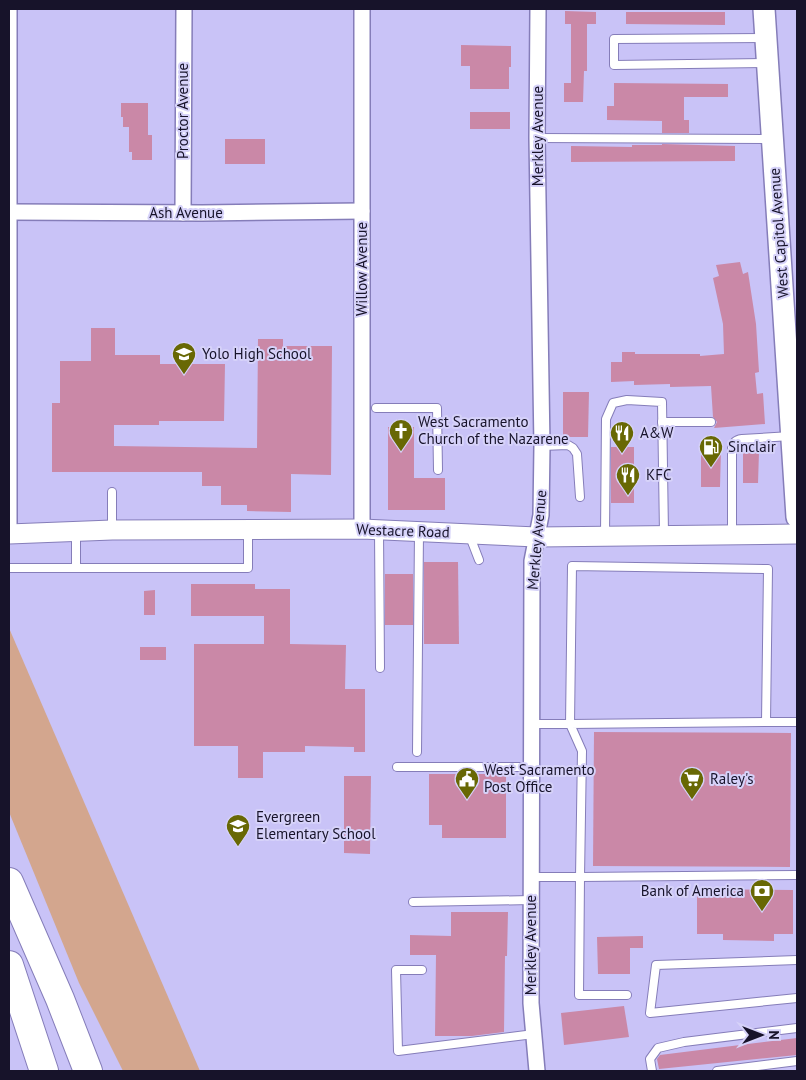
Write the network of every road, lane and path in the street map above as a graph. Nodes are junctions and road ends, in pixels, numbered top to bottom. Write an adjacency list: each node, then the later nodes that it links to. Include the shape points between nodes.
1 (9, 9): 11 (street)
2 (184, 9): 12 (street, Proctor Avenue)
3 (362, 9): 10 (street, Willow Avenue)
4 (538, 9): 8 (street, Merkley Avenue)
5 (764, 9): 6 (main road, West Capitol Avenue)
6 (766, 38): 7 (main road, West Capitol Avenue); 7 (lane, via 614,39 614,64)
7 (768, 63): 9 (main road, West Capitol Avenue)
8 (537, 138): 9 (lane); 17 (street, Merkley Avenue)
9 (773, 139): 16 (main road, West Capitol Avenue)
10 (362, 211): 12 (street, Ash Avenue); 25 (street, Willow Avenue)
11 (10, 212): 12 (street, Ash Avenue); 18 (street)
12 (183, 213)
13 (376, 408): 19 (lane, via 437,408)
14 (662, 422): 15 (lane); 32 (lane); 33 (lane, via 662,402 626,400 613,403 606,419)
15 (711, 422)
16 (792, 436): 22 (main road, West Capitol Avenue); 30 (lane, via 734,442)
17 (542, 446): 21 (lane, via 568,445 573,448 577,454); 34 (street, Merkley Avenue, via 542,515)
18 (9, 467): 28 (street)
19 (438, 470)
20 (112, 492): 23 (lane)
21 (580, 497)
22 (797, 516)
23 (112, 530): 24 (street, Westacre Road); 26 (street, Westacre Road)
24 (248, 530): 25 (street, Westacre Road); 37 (lane, via 248,568)
25 (370, 530): 27 (street, Westacre Road); 38 (lane)
26 (76, 532): 28 (street, Westacre Road); 37 (lane)
27 (419, 532): 29 (street, Westacre Road); 43 (lane)
28 (9, 534)
29 (469, 534): 34 (street, Westacre Road); 35 (lane)
30 (732, 534): 31 (street, Westacre Road); 32 (street, Westacre Road)
31 (797, 534)
32 (664, 535): 33 (street, Westacre Road)
33 (605, 536): 34 (street, Westacre Road)
34 (537, 537): 41 (street, Merkley Avenue, via 532,561)
35 (479, 560)
36 (9, 568): 37 (lane)
37 (76, 568)
38 (380, 668)
39 (766, 722): 40 (lane); 42 (lane); 42 (lane, via 768,569 572,566)
40 (797, 722)
41 (532, 724): 42 (lane); 45 (street, Merkley Avenue)
42 (570, 724): 48 (lane, via 582,751)
43 (417, 752)
44 (397, 767): 45 (lane)
45 (532, 767): 47 (street, Merkley Avenue)
46 (797, 875): 48 (lane)
47 (532, 877): 48 (lane); 50 (street, Merkley Avenue)
48 (580, 877): 55 (lane, via 579,994)
49 (9, 882): 57 (highway)
50 (531, 900): 51 (lane); 59 (street, Merkley Avenue)
51 (413, 902)
52 (797, 960): 56 (lane, via 656,965 650,1013)
53 (9, 965): 61 (highway)
54 (422, 970): 59 (lane, via 396,970 398,1051)
55 (628, 995)
56 (797, 998)
57 (60, 1000): 62 (highway); 63 (highway)
58 (797, 1028): 65 (lane, via 658,1048 650,1059)
59 (534, 1034): 64 (street, Merkley Avenue)
60 (797, 1061): 66 (lane)
61 (44, 1071)
62 (88, 1071)
63 (104, 1071)
64 (537, 1071)
65 (652, 1071)
66 (717, 1071)

